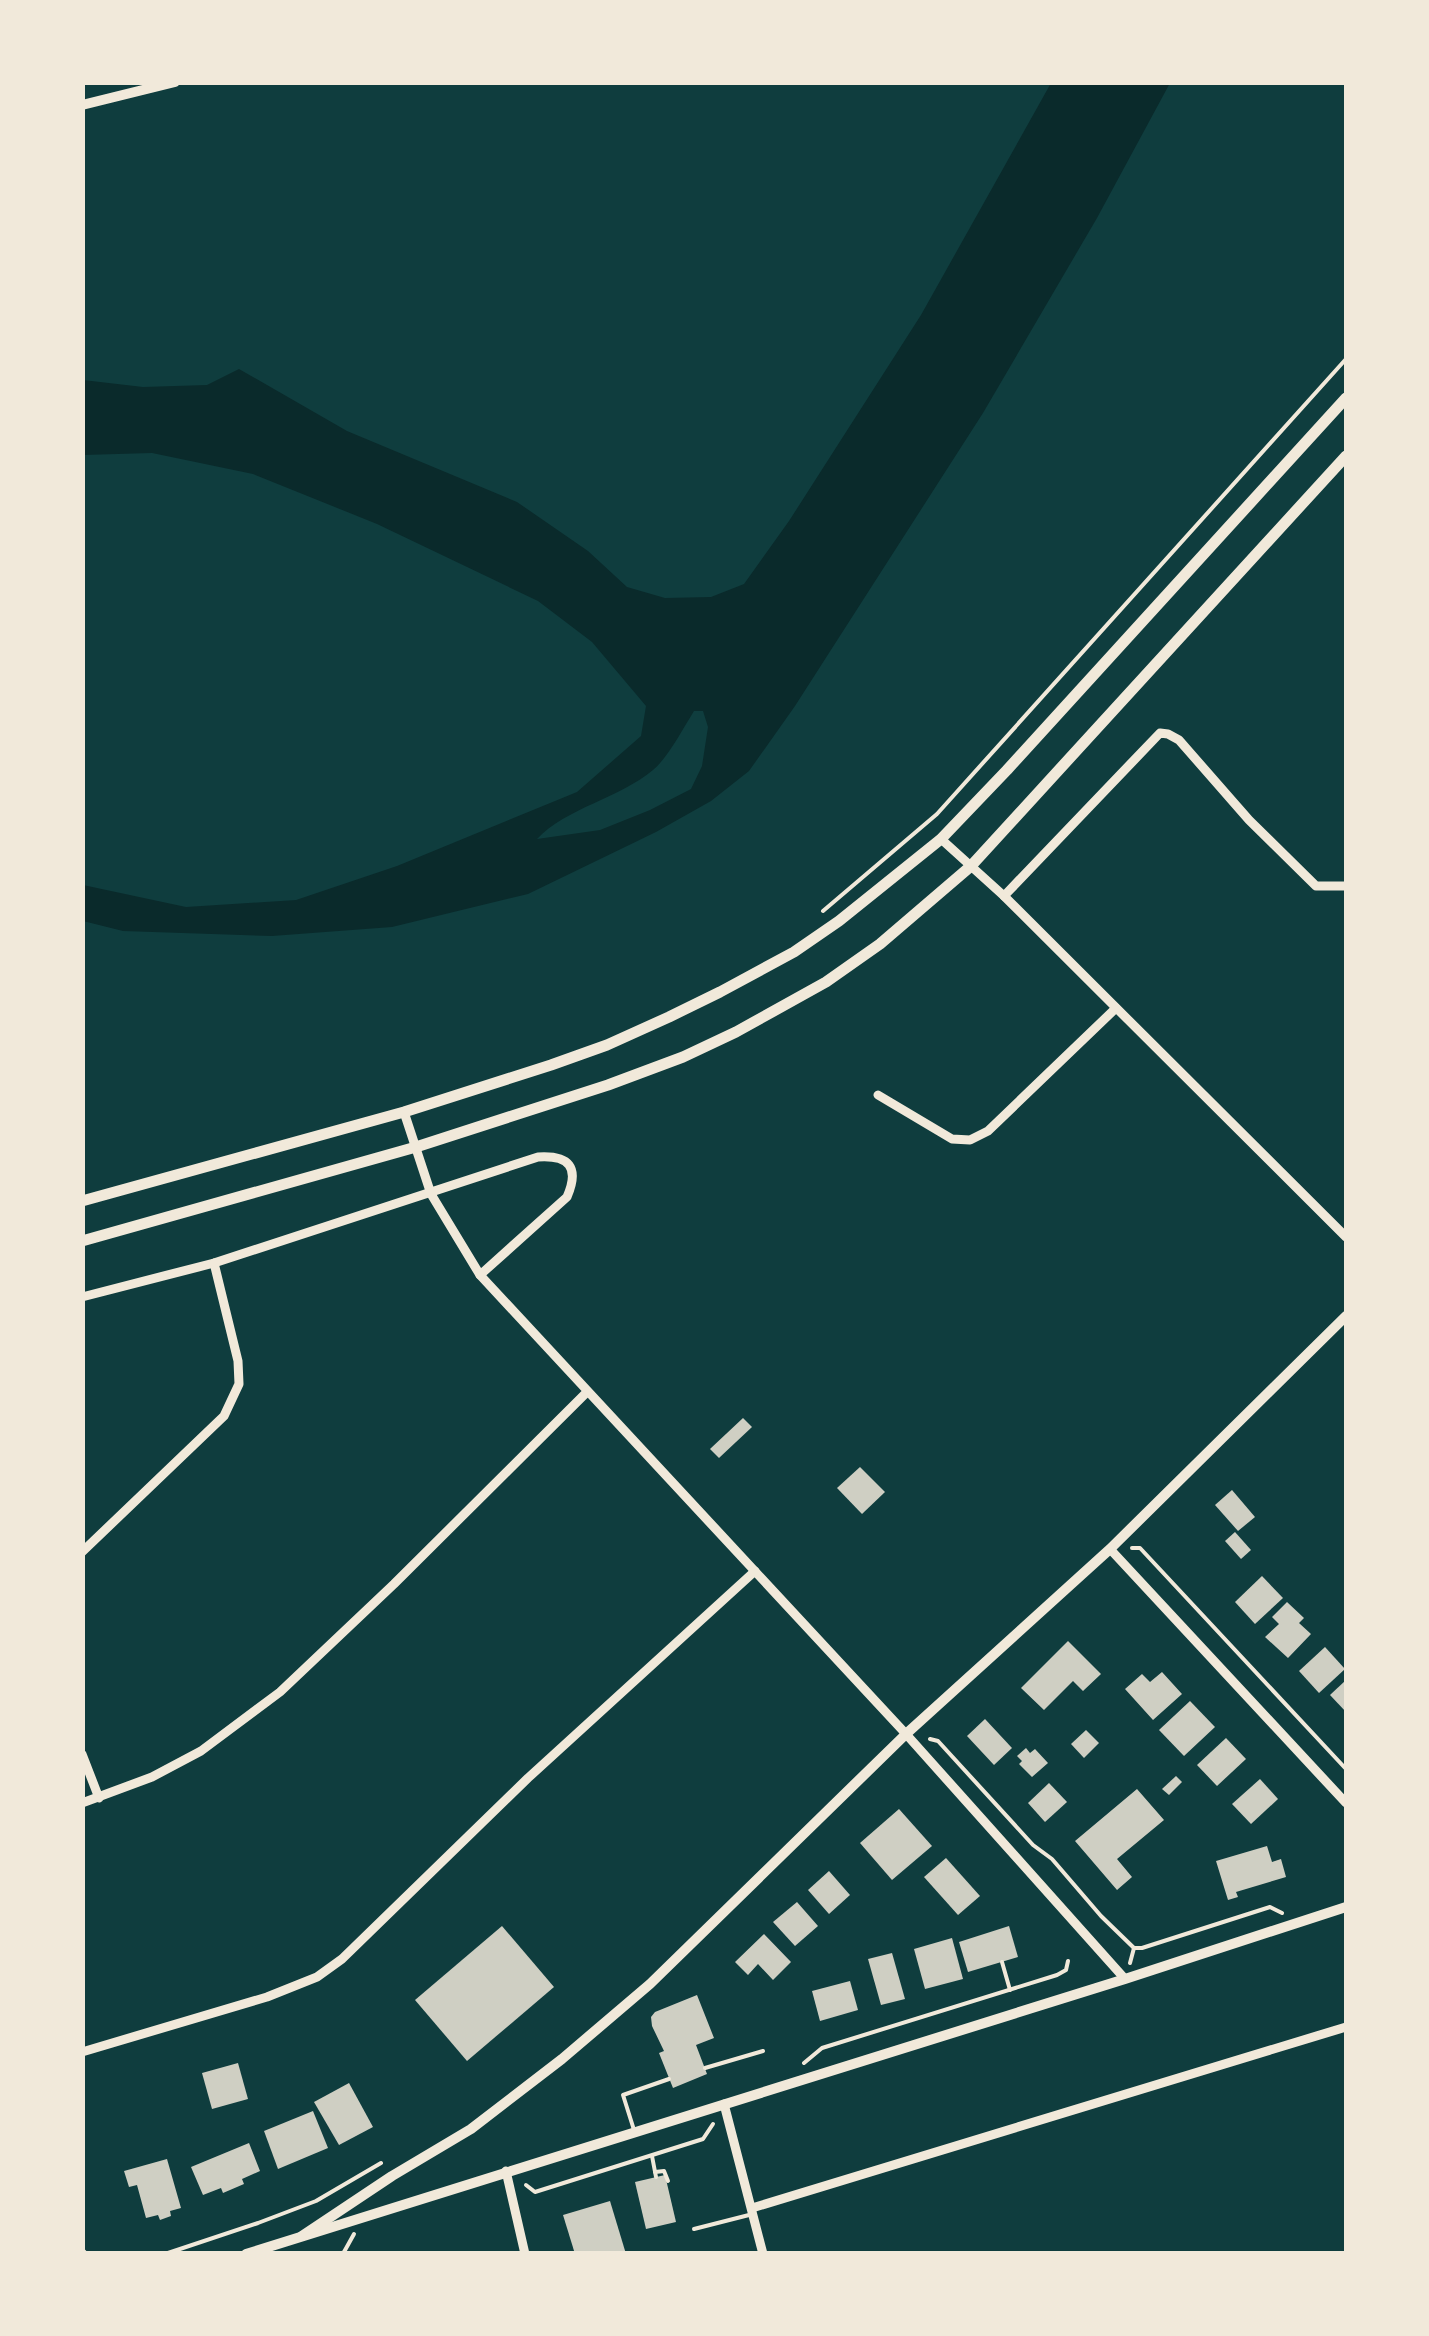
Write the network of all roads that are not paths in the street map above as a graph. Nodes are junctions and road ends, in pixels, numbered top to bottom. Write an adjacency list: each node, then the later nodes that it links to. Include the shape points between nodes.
1 (175, 82): 2 (street)
2 (82, 106)
3 (1346, 398): 5 (main road)
4 (1346, 456): 6 (main road)
5 (940, 839): 6 (street); 11 (main road, via 794,952 720,992 607,1045)
6 (971, 866): 8 (street); 12 (main road, via 880,944 736,1032 608,1085)
7 (1346, 886): 8 (street, via 1316,886 1179,740 1160,733)
8 (1004, 896): 9 (street)
9 (1116, 1008): 10 (street, via 988,1132 970,1140 952,1139); 15 (street)
10 (878, 1095)
11 (404, 1112): 12 (street); 14 (main road)
12 (416, 1147): 13 (street); 16 (main road)
13 (431, 1194): 17 (street); 18 (street); 18 (street, via 538,1157 567,1162 573,1184 567,1197)
14 (82, 1201)
15 (1346, 1237)
16 (82, 1240)
17 (214, 1262): 19 (street); 23 (street, via 239,1384 224,1416)
18 (480, 1275): 21 (street)
19 (82, 1297)
20 (1346, 1316): 22 (street)
21 (587, 1392): 24 (street); 27 (street, via 280,1692 201,1752)
22 (1110, 1549): 25 (street); 28 (street)
23 (82, 1552)
24 (754, 1571): 25 (street); 34 (street, via 317,1977)
25 (906, 1734): 31 (street); 42 (street, via 650,1984 562,2059 471,2129)
26 (82, 1754): 27 (street)
27 (99, 1798): 29 (street)
28 (1346, 1803)
29 (82, 1804)
30 (1346, 1907): 31 (street)
31 (1126, 1979): 37 (street)
32 (1346, 2027): 40 (street)
33 (763, 2051): 35 (lane)
34 (82, 2052)
35 (704, 2068)
36 (670, 2079): 38 (lane, via 624,2094)
37 (724, 2104): 38 (street); 40 (street)
38 (635, 2132): 39 (street)
39 (506, 2171): 42 (street); 44 (street)
40 (753, 2211): 41 (lane); 45 (street)
41 (694, 2229)
42 (302, 2236): 43 (street)
43 (246, 2254)
44 (525, 2254)
45 (763, 2254)

